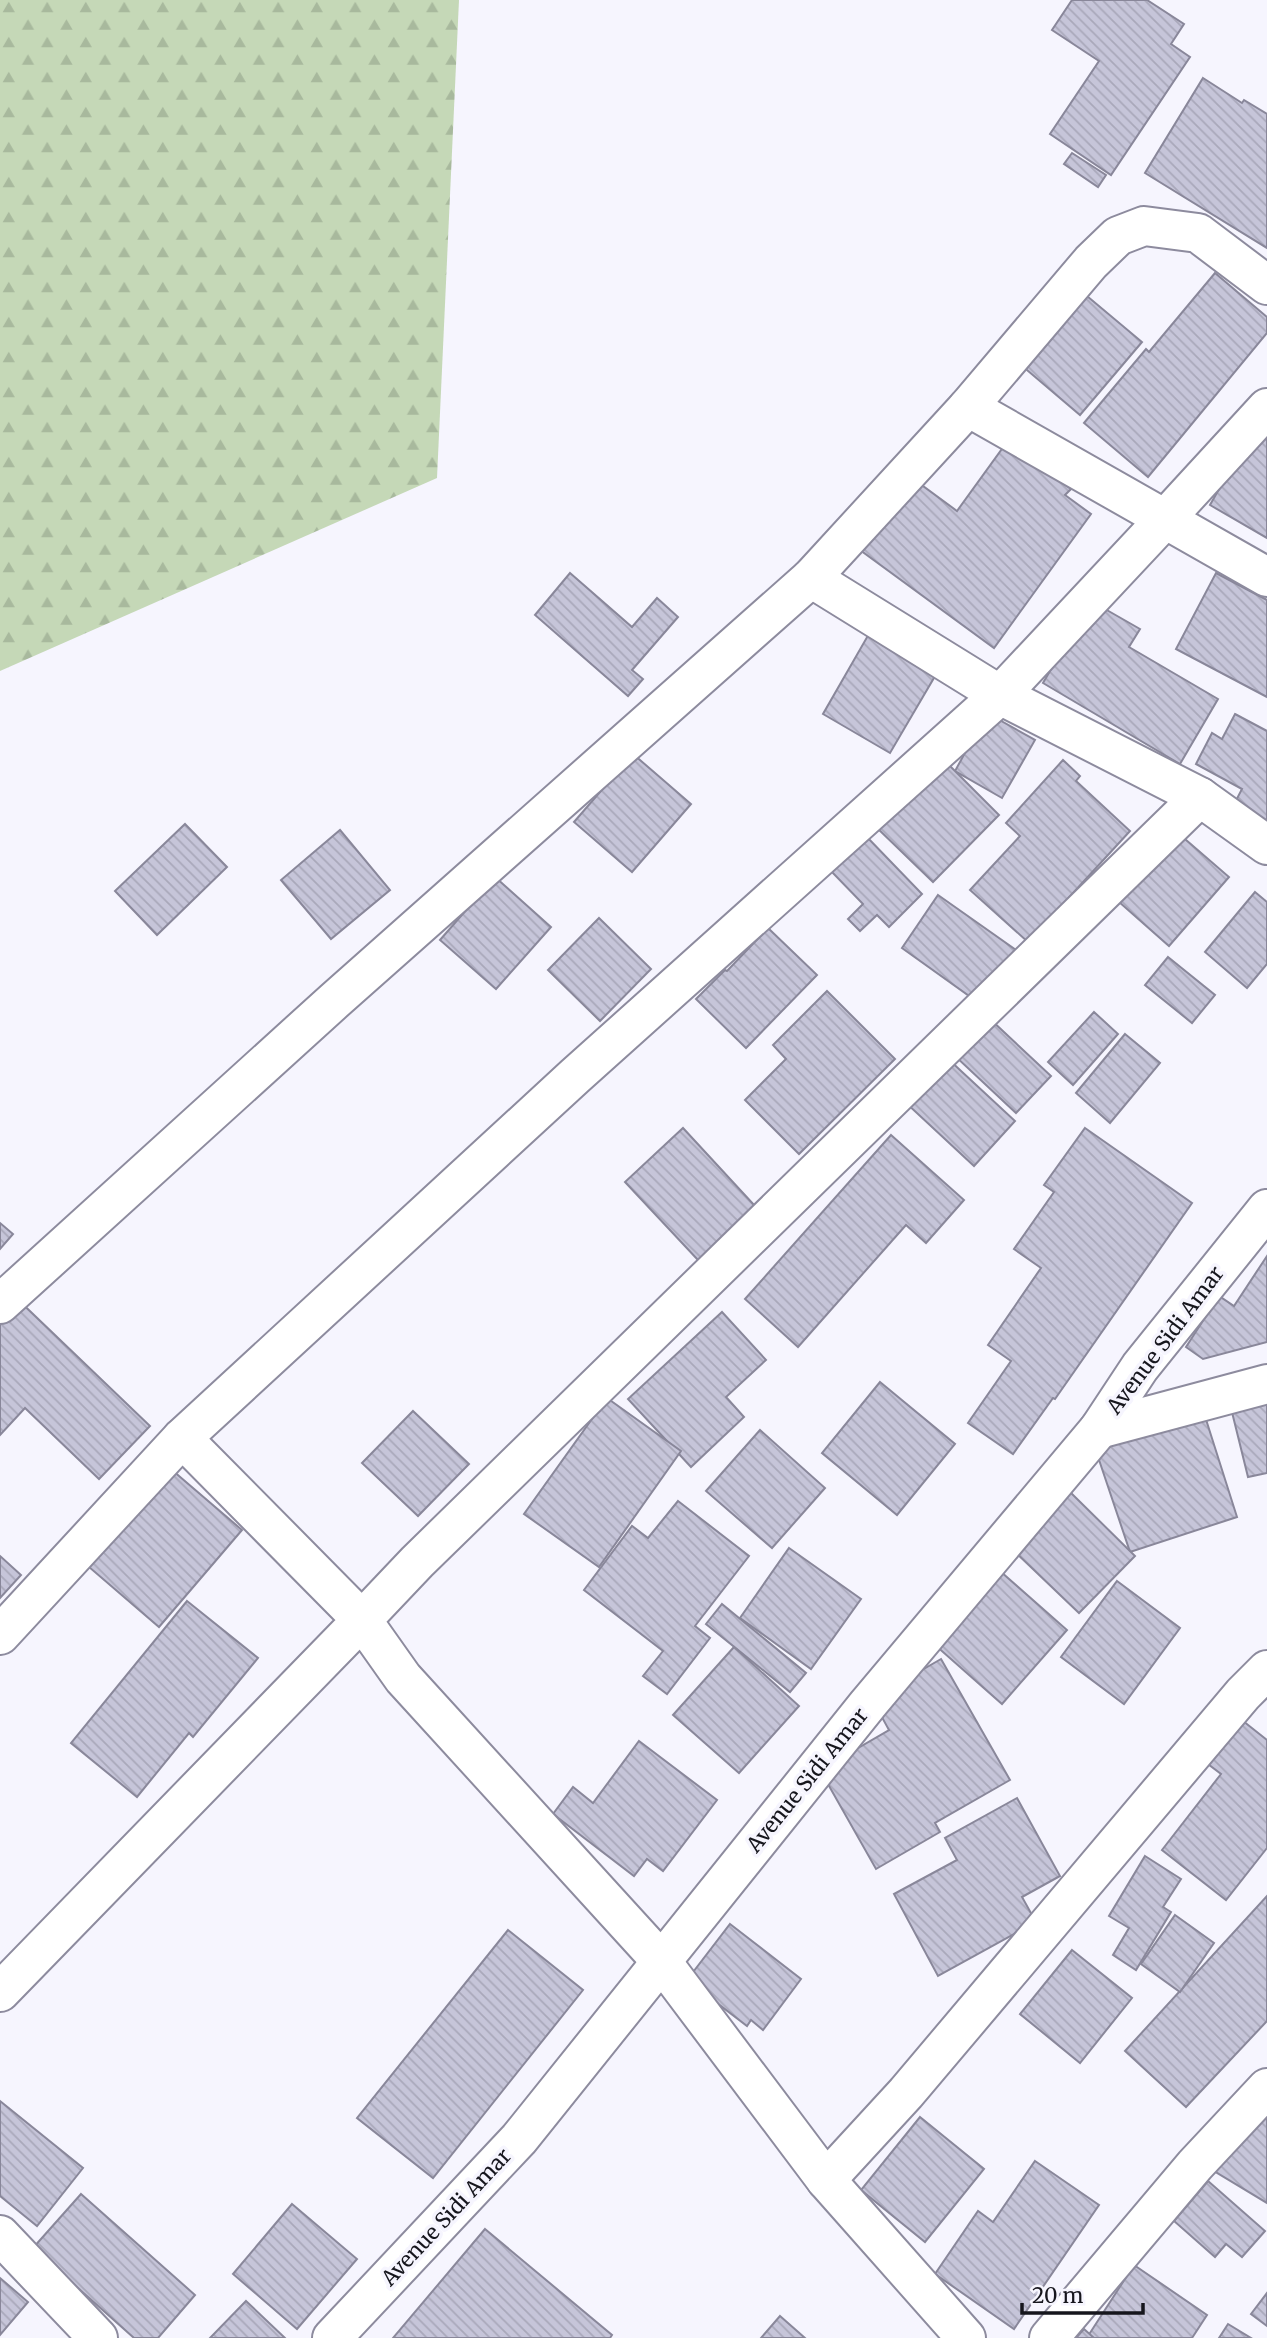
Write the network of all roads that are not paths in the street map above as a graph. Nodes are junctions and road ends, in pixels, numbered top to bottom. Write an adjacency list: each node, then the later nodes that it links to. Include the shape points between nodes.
1 (1267, 285): 2 (street, via 1198,233 1144,226 1118,236)
2 (968, 407): 4 (street); 6 (street)
3 (1267, 408): 4 (street)
4 (1165, 519): 5 (street); 7 (street)
5 (1267, 577)
6 (811, 578): 7 (street); 11 (street)
7 (999, 695): 8 (street); 14 (street)
8 (1200, 797): 9 (street); 15 (street)
9 (1267, 845)
10 (1267, 1209): 13 (street, Avenue Sidi Amar, via 1140,1367)
11 (0, 1304)
12 (1267, 1384): 13 (street)
13 (1099, 1429): 18 (street, Avenue Sidi Amar, via 868,1704)
14 (182, 1438): 15 (street); 16 (street)
15 (362, 1620): 18 (street, via 403,1678); 19 (street)
16 (0, 1635)
17 (1259, 1693): 21 (street)
18 (662, 1962): 21 (street); 24 (street, Avenue Sidi Amar, via 519,2139)
19 (0, 1992)
20 (1267, 2088): 26 (street, via 1195,2165)
21 (826, 2180): 25 (street)
22 (0, 2235): 23 (street)
23 (87, 2335)
24 (332, 2338)
25 (966, 2338)
26 (1049, 2338)

